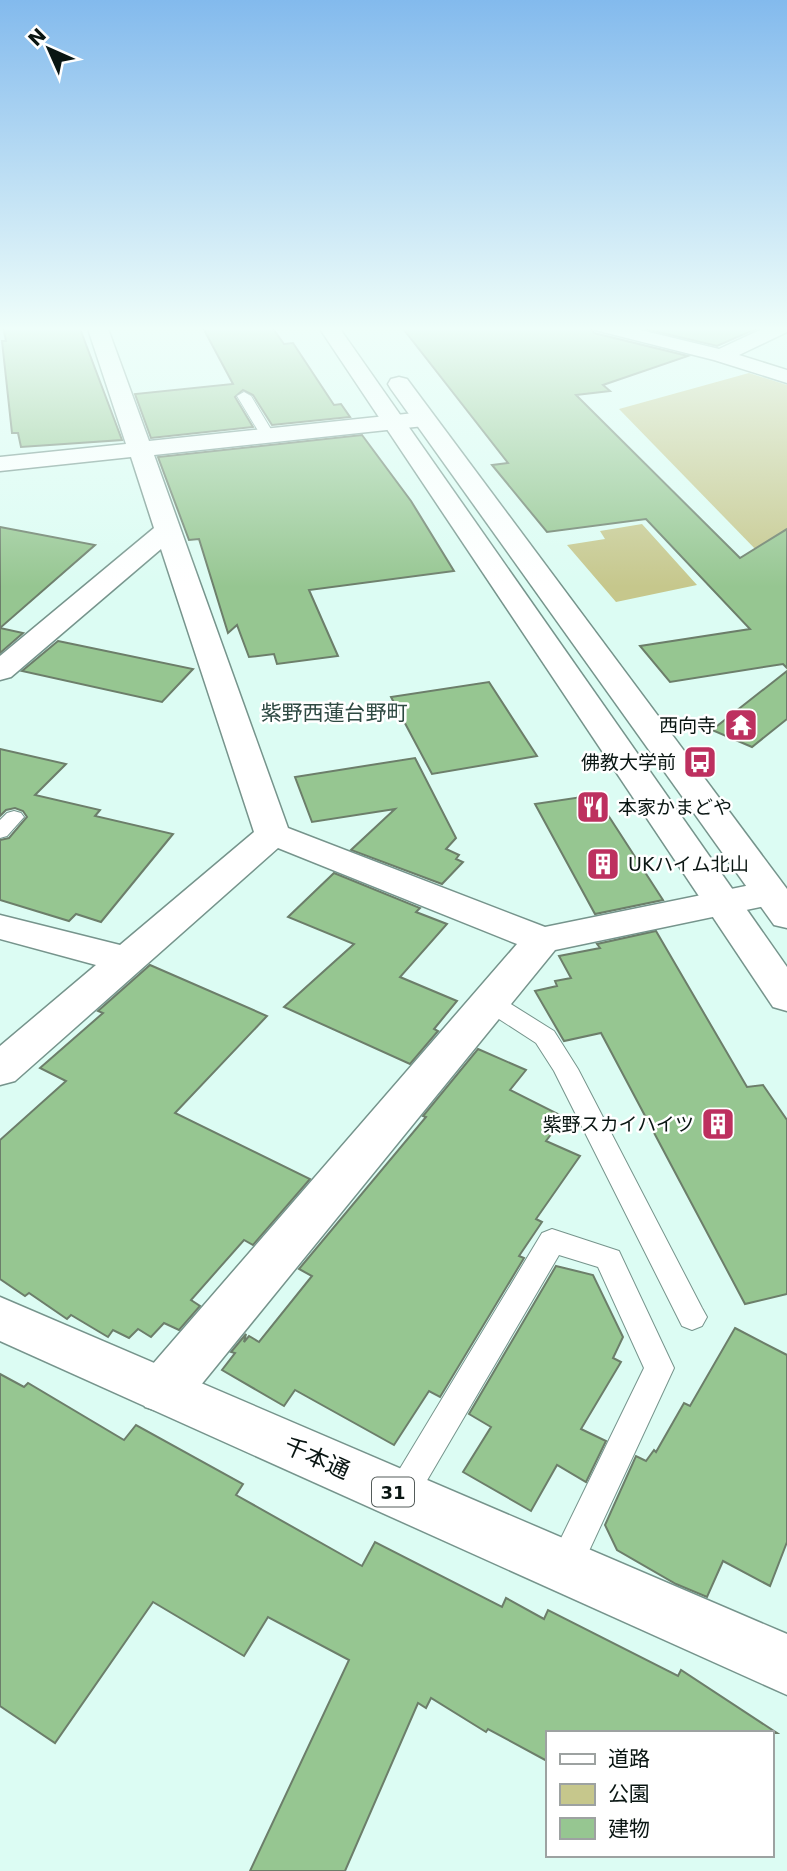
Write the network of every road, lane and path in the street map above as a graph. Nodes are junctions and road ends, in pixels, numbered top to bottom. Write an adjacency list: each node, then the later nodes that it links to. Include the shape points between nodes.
1 (128, 413): 8 (street)
2 (254, 413): 7 (lane)
3 (388, 413): 6 (street)
4 (420, 413): 5 (street)
5 (424, 419): 6 (street); 11 (street)
6 (394, 422): 7 (street); 12 (street)
7 (268, 436): 8 (street)
8 (140, 449): 9 (street); 10 (street)
9 (1, 465)
10 (168, 530): 13 (street); 14 (street)
11 (578, 629): 12 (street); 16 (street)
12 (539, 634): 15 (street)
13 (0, 671)
14 (273, 834): 18 (street); 19 (street)
15 (722, 903): 16 (street); 18 (street); 20 (street)
16 (778, 904)
17 (0, 927): 19 (street)
18 (542, 940): 21 (street)
19 (127, 960): 22 (street)
20 (787, 997)
21 (490, 1002): 23 (lane, via 545,1037); 25 (street)
22 (0, 1070)
23 (692, 1317)
24 (0, 1318): 25 (street, 千本通 / 31)
25 (163, 1390): 26 (street, 千本通 / 31)
26 (400, 1495): 27 (street, 千本通 / 31); 27 (lane, via 552,1241 609,1259 659,1368)
27 (564, 1567): 28 (street, 千本通 / 31)
28 (787, 1665)

